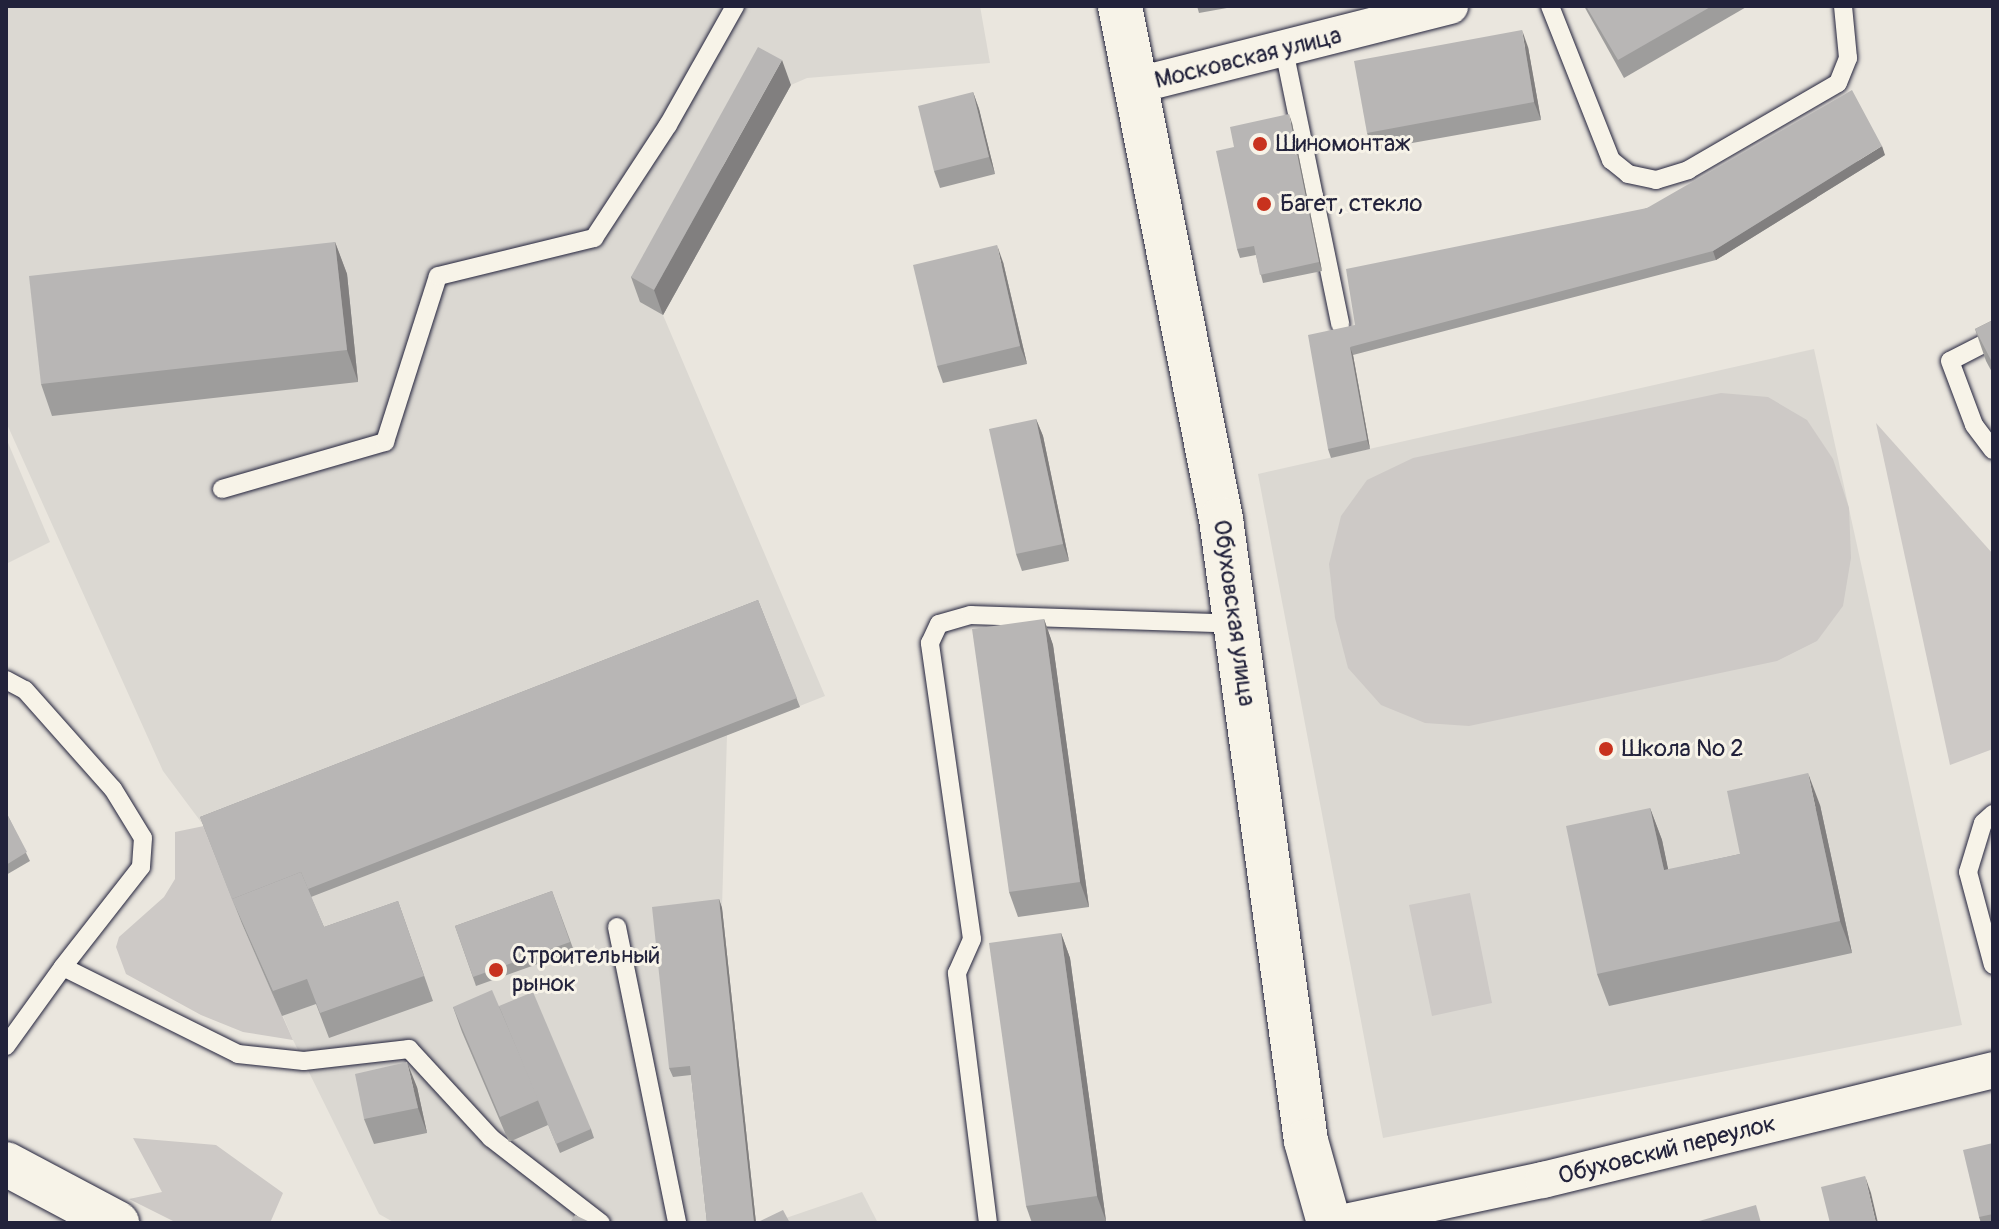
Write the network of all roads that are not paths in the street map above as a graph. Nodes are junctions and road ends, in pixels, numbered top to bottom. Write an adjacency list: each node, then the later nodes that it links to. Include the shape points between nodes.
1 (735, 6): 11 (lane, via 668,125 594,238 438,276 385,442)
2 (1120, 6): 7 (street, Обуховская улица)
3 (1450, 6): 6 (street, Московская улица)
4 (1550, 6): 5 (lane, via 1611,160 1628,174 1656,180 1688,170 1838,83 1848,58)
5 (1843, 6)
6 (1284, 50): 7 (street, Московская улица); 8 (lane)
7 (1138, 85): 12 (street, Обуховская улица)
8 (1340, 324)
9 (1993, 339): 10 (lane, via 1950,361 1974,425)
10 (1993, 450)
11 (222, 489)
12 (1236, 624): 24 (lane, via 971,615 939,624 930,643 972,939 957,973); 25 (street, Обуховская улица, via 1306,1141)
13 (6, 680): 17 (lane, via 25,690 113,789 143,838 141,867)
14 (1993, 814): 16 (lane, via 1983,823 1968,872)
15 (617, 927): 23 (lane)
16 (1993, 965)
17 (63, 967): 18 (lane); 22 (lane, via 238,1054 304,1061 409,1049 491,1138)
18 (6, 1046)
19 (1993, 1070): 26 (street, Обуховский переулок)
20 (6, 1164): 21 (street)
21 (117, 1223)
22 (601, 1223)
23 (677, 1223)
24 (988, 1223)
25 (1329, 1223)
26 (1340, 1223)

